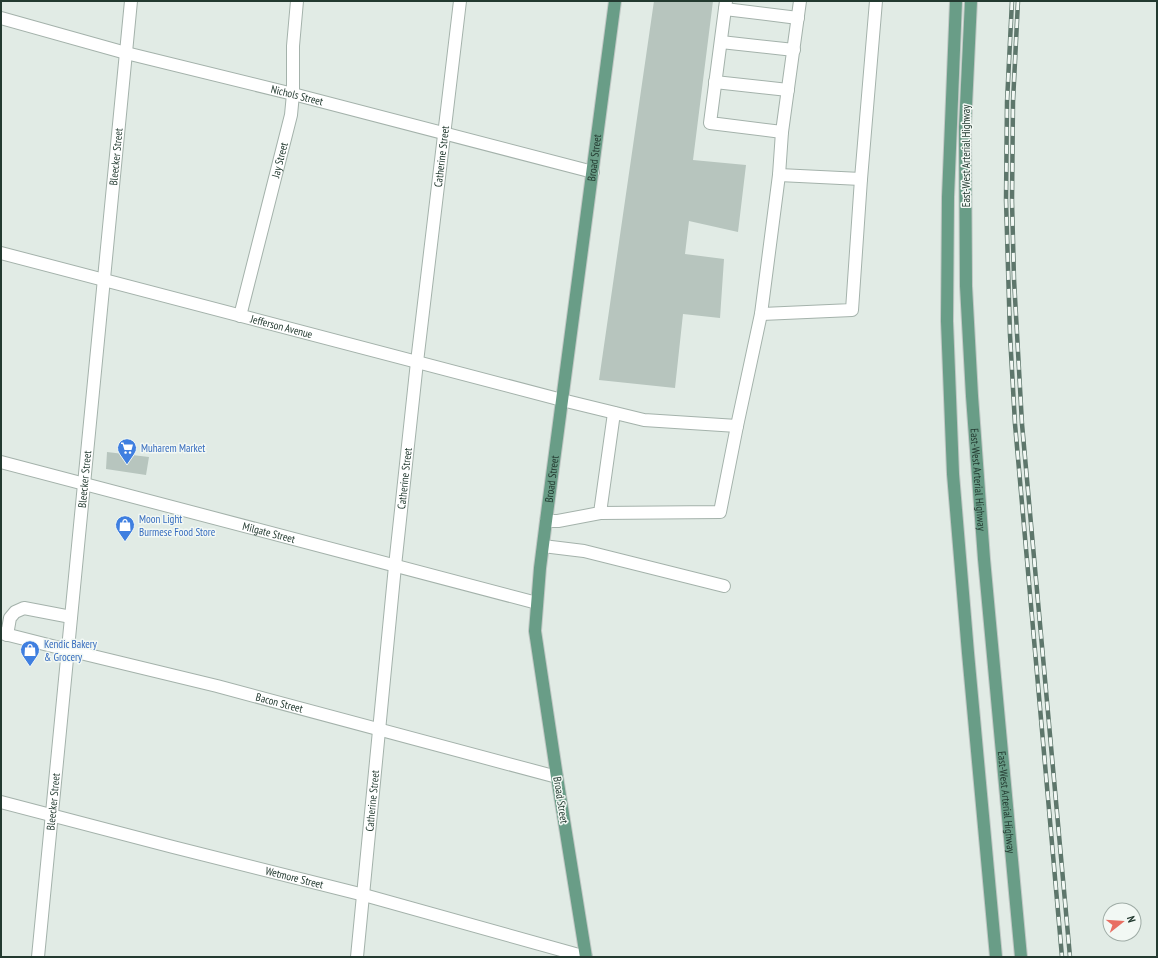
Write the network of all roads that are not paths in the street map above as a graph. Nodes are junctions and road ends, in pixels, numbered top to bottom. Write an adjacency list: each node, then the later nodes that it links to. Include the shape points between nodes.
1 (130, 1): 14 (street, Bleecker Street)
2 (297, 1): 17 (street, Jay Street, via 293,46)
3 (460, 1): 19 (street, Catherine Street)
4 (615, 1): 20 (main road, Broad Street)
5 (800, 1): 11 (street)
6 (876, 1): 22 (street)
7 (956, 1): 50 (main road, East-West Arterial Highway, via 948,197 947,321 953,474)
8 (971, 1): 51 (main road, East-West Arterial Highway, via 965,126 966,286 984,559)
9 (726, 5): 11 (street); 12 (street)
10 (1, 18): 14 (street, Nichols Street)
11 (798, 18): 13 (street)
12 (721, 42): 13 (street); 15 (street)
13 (794, 50): 16 (street)
14 (126, 53): 17 (street, Nichols Street); 24 (street, Bleecker Street)
15 (715, 82): 16 (street); 18 (street, via 710,123)
16 (788, 90): 18 (street)
17 (293, 94): 19 (street, Nichols Street); 26 (street, Jay Street, via 291,115)
18 (782, 132): 21 (street)
19 (445, 133): 20 (street, Nichols Street); 27 (street, Catherine Street)
20 (593, 172): 28 (main road, Broad Street)
21 (779, 175): 22 (street); 25 (street)
22 (861, 179): 25 (street, via 852,310)
23 (1, 254): 24 (street, Jefferson Avenue)
24 (104, 280): 26 (street, Jefferson Avenue); 32 (street, Bleecker Street)
25 (761, 314): 30 (street)
26 (240, 316): 27 (street, Jefferson Avenue)
27 (417, 362): 28 (street, Jefferson Avenue); 36 (street, Catherine Street)
28 (562, 400): 29 (street, Jefferson Avenue); 34 (main road, Broad Street)
29 (614, 413): 30 (street, Jefferson Avenue, via 644,420); 33 (street)
30 (737, 426): 33 (street, via 720,512)
31 (1, 462): 32 (street, Milgate Street)
32 (84, 485): 36 (street, Milgate Street); 39 (street, Bleecker Street)
33 (600, 513): 34 (street)
34 (546, 521): 35 (main road, Broad Street)
35 (543, 546): 37 (street, via 584,551); 38 (main road, Broad Street)
36 (395, 566): 38 (street, Milgate Street); 42 (street, Catherine Street)
37 (724, 586)
38 (537, 603): 43 (main road, Broad Street, via 535,631)
39 (71, 617): 40 (street, via 24,608 10,618); 41 (street, Bleecker Street)
40 (4, 634): 41 (street, Bacon Street)
41 (68, 650): 42 (street, Bacon Street, via 216,686); 45 (street, Bleecker Street)
42 (378, 730): 43 (street, Bacon Street); 46 (street, Catherine Street)
43 (557, 777): 49 (main road, Broad Street)
44 (1, 802): 45 (street, Wetmore Street)
45 (52, 815): 46 (street, Wetmore Street); 47 (street, Bleecker Street)
46 (364, 895): 48 (street, Catherine Street); 49 (street, Wetmore Street)
47 (38, 957)
48 (357, 957)
49 (586, 957)
50 (996, 957)
51 (1021, 957)

